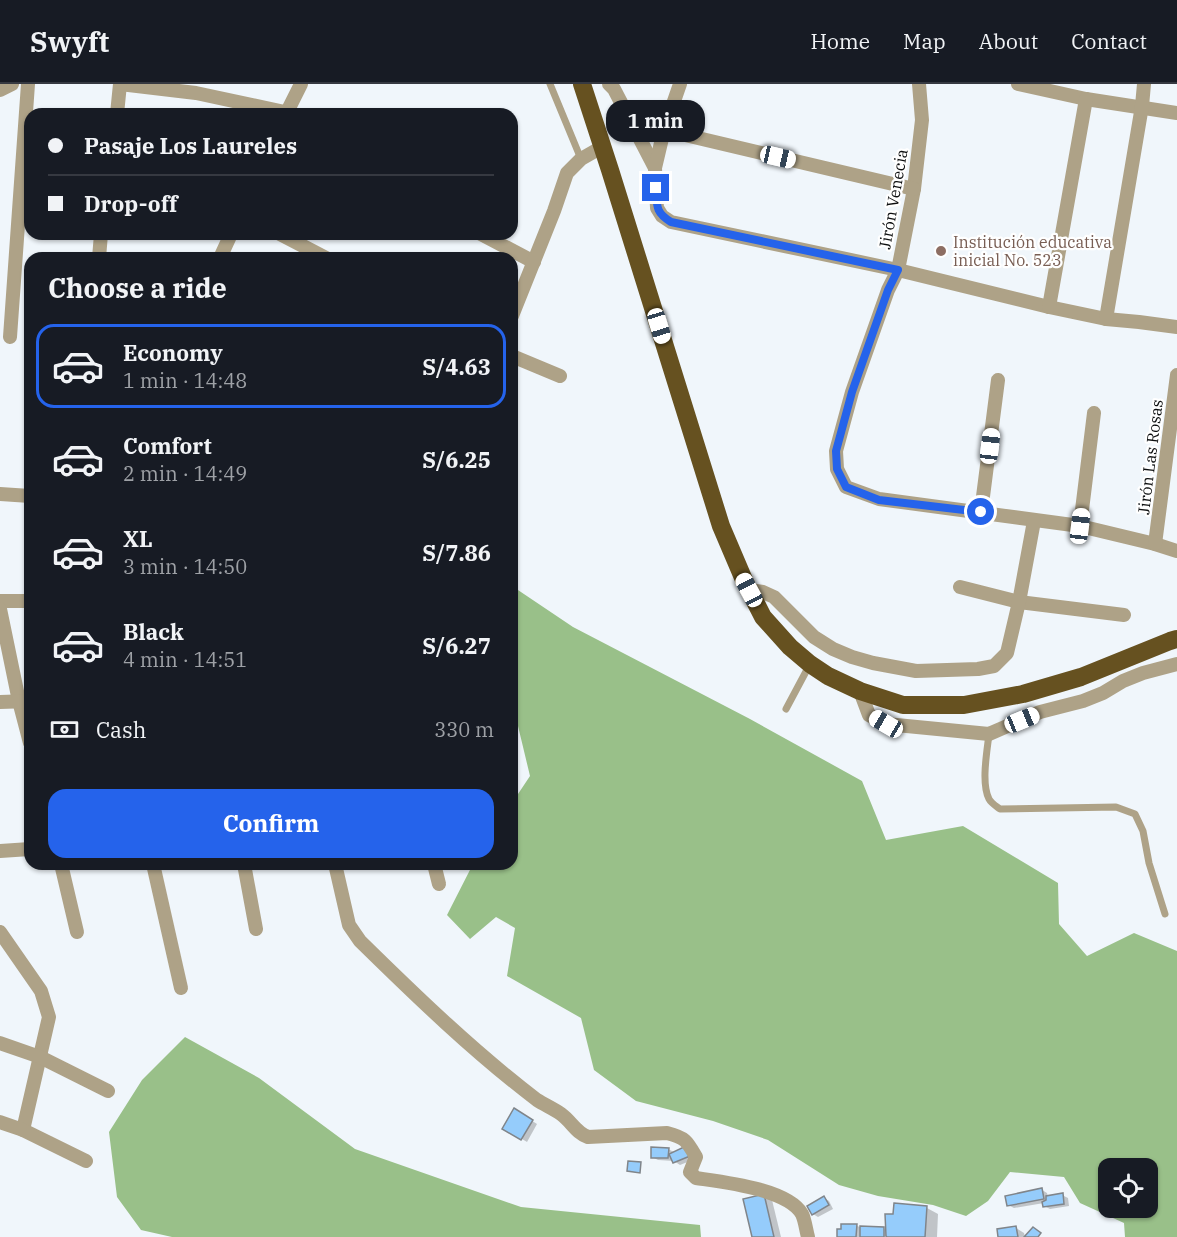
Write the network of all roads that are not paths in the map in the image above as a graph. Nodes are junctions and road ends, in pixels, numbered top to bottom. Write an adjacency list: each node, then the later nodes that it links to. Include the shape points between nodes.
1 (12, 84): 12 (street)
2 (28, 84): 15 (street)
3 (120, 84): 16 (street); 17 (street, via 195,93)
4 (301, 84): 18 (street)
5 (550, 84): 23 (lane)
6 (582, 84): 22 (highway)
7 (609, 84): 24 (street)
8 (680, 84): 20 (street)
9 (919, 84): 25 (street, Jirón Venecia, via 922,120)
10 (1018, 84): 13 (street)
11 (1144, 84): 14 (street)
12 (0, 90)
13 (1086, 99): 14 (street); 34 (street)
14 (1142, 106): 19 (street); 35 (street)
15 (26, 108)
16 (118, 108)
17 (266, 108)
18 (291, 108)
19 (1177, 113)
20 (664, 130): 24 (street); 25 (street)
21 (24, 140): 37 (street)
22 (602, 147): 23 (street); 51 (highway, via 721,526)
23 (581, 159): 31 (street, via 567,173)
24 (655, 168): 32 (street, via 657,208 671,222)
25 (914, 189): 32 (street, Jirón Venecia)
26 (292, 240): 28 (street)
27 (492, 240): 29 (street)
28 (314, 252)
29 (515, 252)
30 (518, 254): 31 (street)
31 (534, 262): 33 (street)
32 (898, 270): 34 (street); 45 (street, Jirón Venecia, via 852,392 836,451 837,469 846,487 879,500)
33 (518, 301)
34 (1049, 307): 35 (street)
35 (1106, 319): 36 (street)
36 (1177, 327)
37 (10, 338)
38 (518, 358): 40 (street)
39 (1177, 375): 48 (street, Jirón Las Rosas)
40 (560, 376)
41 (998, 380): 45 (street)
42 (1094, 413): 47 (street)
43 (0, 494): 44 (street)
44 (24, 496)
45 (981, 512): 46 (street)
46 (1034, 521): 47 (street); 54 (street)
47 (1080, 526): 48 (street)
48 (1155, 544): 49 (street)
49 (1177, 551)
50 (960, 587): 54 (street)
51 (749, 590): 54 (street, via 774,597 814,637 833,649 873,663 916,671 994,666 1007,653); 59 (highway, via 763,617)
52 (0, 601): 53 (street)
53 (24, 601)
54 (1019, 602): 56 (street)
55 (0, 609): 58 (street)
56 (1124, 615)
57 (1177, 639): 61 (highway, via 1081,677 1023,694 964,705 903,705)
58 (4, 653): 62 (street)
59 (810, 664): 61 (highway); 65 (lane)
60 (1177, 664): 66 (street, via 1143,673 1083,701 1040,712)
61 (860, 691): 66 (street, via 869,715 886,724)
62 (24, 699)
63 (24, 701): 64 (street)
64 (0, 702)
65 (786, 709)
66 (989, 734): 75 (lane, via 986,788 990,801 1000,809 1116,807 1135,814)
67 (24, 849): 68 (street)
68 (0, 851)
69 (62, 870): 78 (street)
70 (154, 870): 79 (street)
71 (245, 870): 76 (street)
72 (336, 870): 86 (street, via 349,925 360,941 467,1044 540,1102 560,1113 577,1131 588,1137 667,1133 678,1136 688,1143 696,1157 690,1172 696,1178 759,1189 789,1201 802,1214)
73 (436, 870): 74 (street)
74 (439, 884)
75 (1165, 914)
76 (256, 929)
77 (0, 932): 81 (street, via 41,991 49,1017)
78 (77, 932)
79 (181, 988)
80 (0, 1043): 81 (street)
81 (40, 1057): 82 (street); 84 (street)
82 (108, 1091)
83 (0, 1122): 84 (street)
84 (23, 1130): 85 (street)
85 (86, 1161)
86 (808, 1237)

